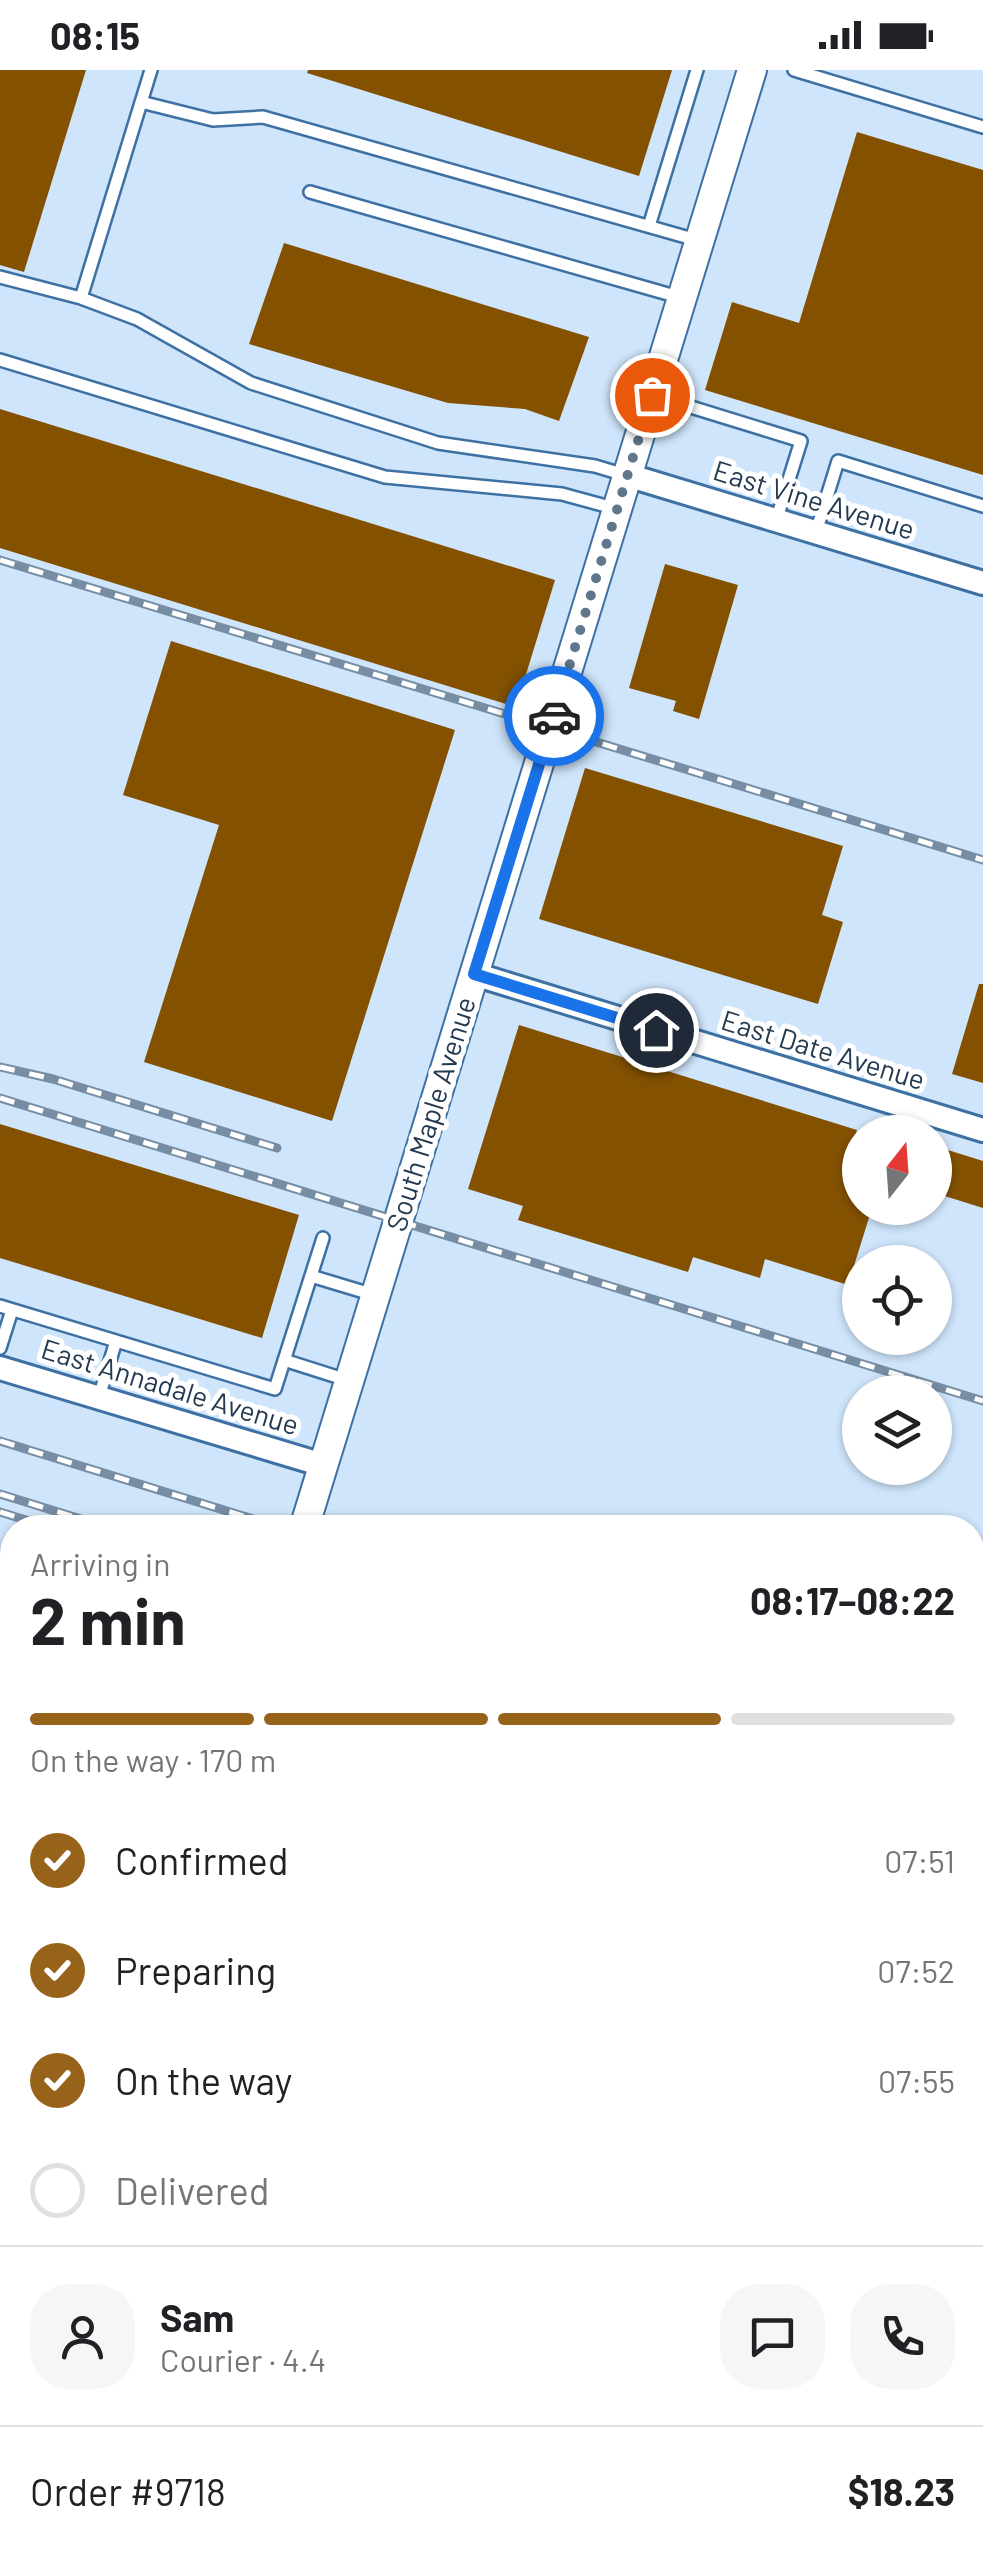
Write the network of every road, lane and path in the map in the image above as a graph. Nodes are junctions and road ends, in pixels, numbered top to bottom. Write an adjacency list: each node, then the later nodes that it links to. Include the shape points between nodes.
1 (150, 70): 5 (lane)
2 (697, 70): 8 (lane)
3 (752, 70): 9 (street, South Maple Avenue)
4 (794, 70): 6 (lane)
5 (141, 102): 8 (lane, via 213,120 264,116); 11 (lane)
6 (983, 127)
7 (310, 192): 12 (lane)
8 (649, 226): 9 (lane)
9 (700, 241): 12 (street, South Maple Avenue)
10 (0, 277): 11 (lane)
11 (81, 298): 15 (lane, via 137,319 251,384 438,442)
12 (682, 298): 14 (street, South Maple Avenue)
13 (0, 360): 17 (lane, via 385,477 562,494)
14 (652, 395): 15 (street, South Maple Avenue); 18 (lane, via 802,441)
15 (628, 476): 17 (street, South Maple Avenue); 18 (street, East Vine Avenue)
16 (983, 506): 19 (lane, via 838,461)
17 (617, 509): 21 (street, South Maple Avenue)
18 (776, 520): 19 (street, East Vine Avenue)
19 (816, 532): 20 (street, East Vine Avenue)
20 (983, 583)
21 (474, 974): 22 (street, East Date Avenue); 25 (street, South Maple Avenue)
22 (983, 1130)
23 (323, 1238): 24 (lane)
24 (311, 1276): 25 (lane); 29 (lane)
25 (376, 1295): 31 (street, South Maple Avenue)
26 (6, 1308): 27 (lane); 28 (lane)
27 (116, 1341): 29 (lane, via 275,1389); 32 (lane)
28 (0, 1348)
29 (284, 1360): 31 (lane)
30 (0, 1368): 32 (street, East Annadale Avenue)
31 (349, 1380): 33 (street, South Maple Avenue)
32 (99, 1397): 33 (street, East Annadale Avenue)
33 (324, 1464): 34 (street, South Maple Avenue)
34 (308, 1515)

